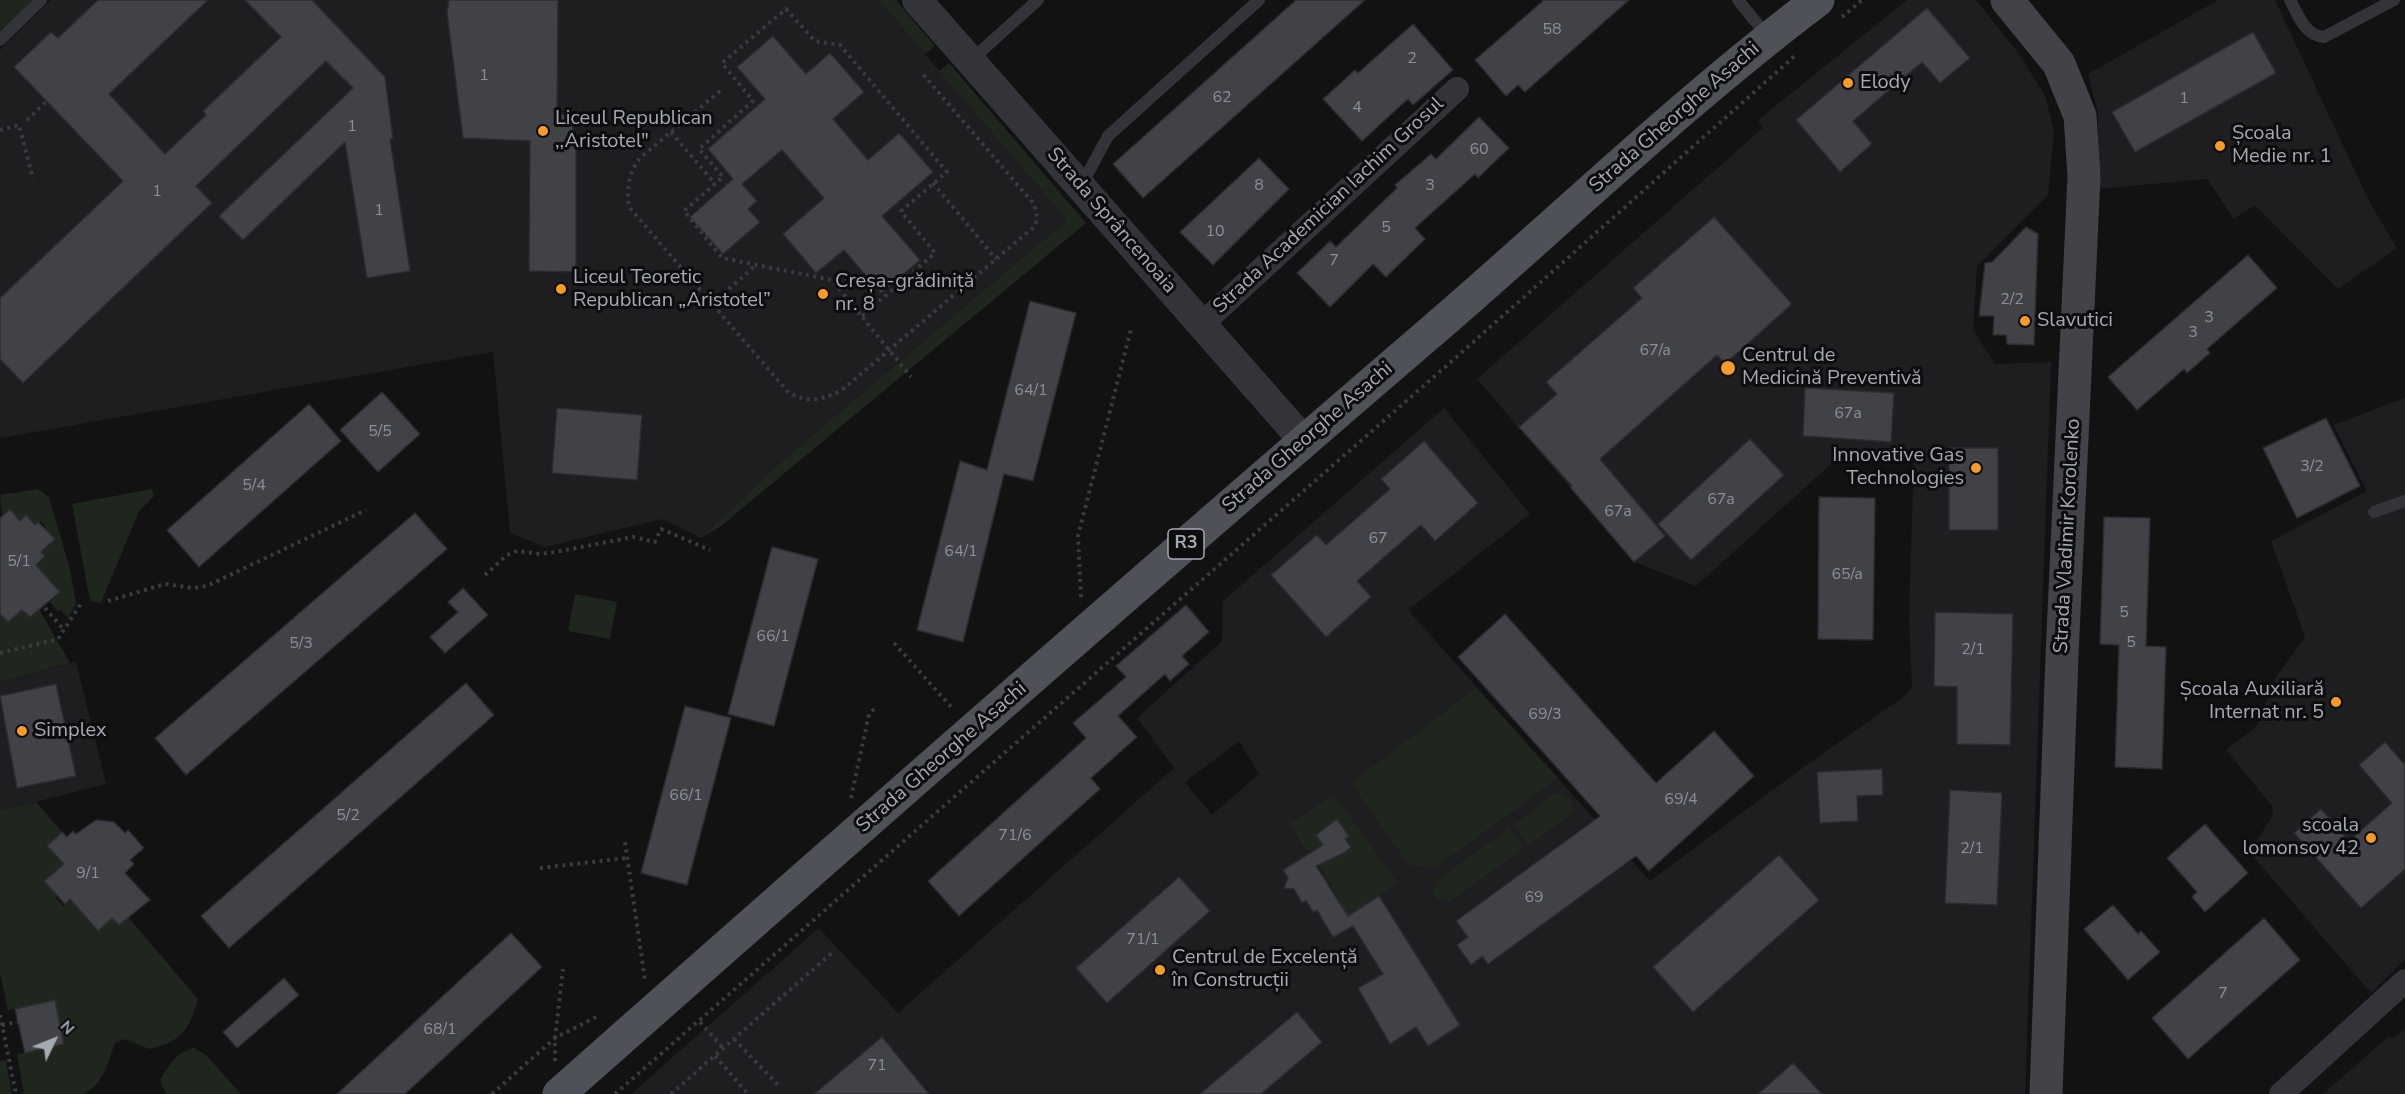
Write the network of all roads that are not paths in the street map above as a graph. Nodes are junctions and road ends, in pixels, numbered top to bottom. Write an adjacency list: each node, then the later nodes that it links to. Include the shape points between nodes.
1 (41, 0): 11 (lane)
2 (917, 0): 12 (street, Strada Sprâncenoaia)
3 (1038, 0): 12 (lane)
4 (1259, 0): 14 (lane, via 1108,136)
5 (1738, 0): 10 (lane)
6 (2007, 0): 22 (main road, Strada Vladimir Korolenko, via 2059,64 2080,116 2084,176)
7 (2290, 0): 8 (lane, via 2304,27 2315,36 2324,36)
8 (2394, 0)
9 (1826, 11): 10 (main road, Strada Gheorghe Asachi / R3)
10 (1769, 38): 16 (main road, Strada Gheorghe Asachi / R3)
11 (0, 40)
12 (969, 62): 14 (street, Strada Sprâncenoaia)
13 (1457, 89): 15 (street, Strada Academician Iachim Grosul)
14 (1081, 187): 15 (street, Strada Sprâncenoaia)
15 (1202, 324): 16 (street, Strada Sprâncenoaia)
16 (1304, 441): 21 (main road, Strada Gheorghe Asachi / R3, via 652,1013)
17 (2405, 501): 18 (lane)
18 (2374, 512)
19 (2405, 981): 20 (street)
20 (2395, 997): 23 (street)
21 (557, 1082)
22 (2046, 1094)
23 (2281, 1094)

